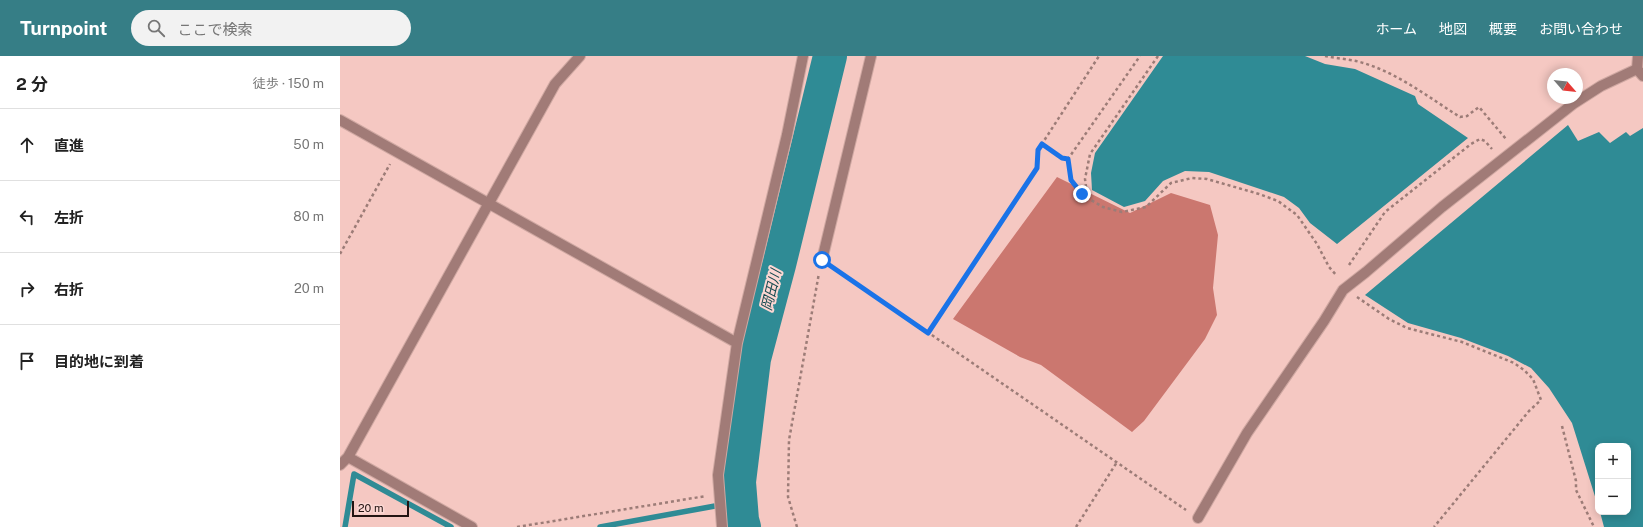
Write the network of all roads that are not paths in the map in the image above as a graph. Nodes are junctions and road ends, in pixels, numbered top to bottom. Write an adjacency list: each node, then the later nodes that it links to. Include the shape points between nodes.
1 (580, 56): 7 (street, via 556,84)
2 (803, 56): 9 (street, via 787,135)
3 (871, 56): 8 (street)
4 (1638, 56): 5 (street)
5 (1640, 73): 12 (street, via 1601,86 1573,104 1442,207 1343,290 1247,433)
6 (340, 120): 7 (street)
7 (489, 205): 9 (street); 10 (street)
8 (822, 260)
9 (737, 343): 14 (street, via 718,475)
10 (348, 457): 11 (street); 13 (street)
11 (340, 465)
12 (1198, 518)
13 (472, 527)
14 (722, 527)

